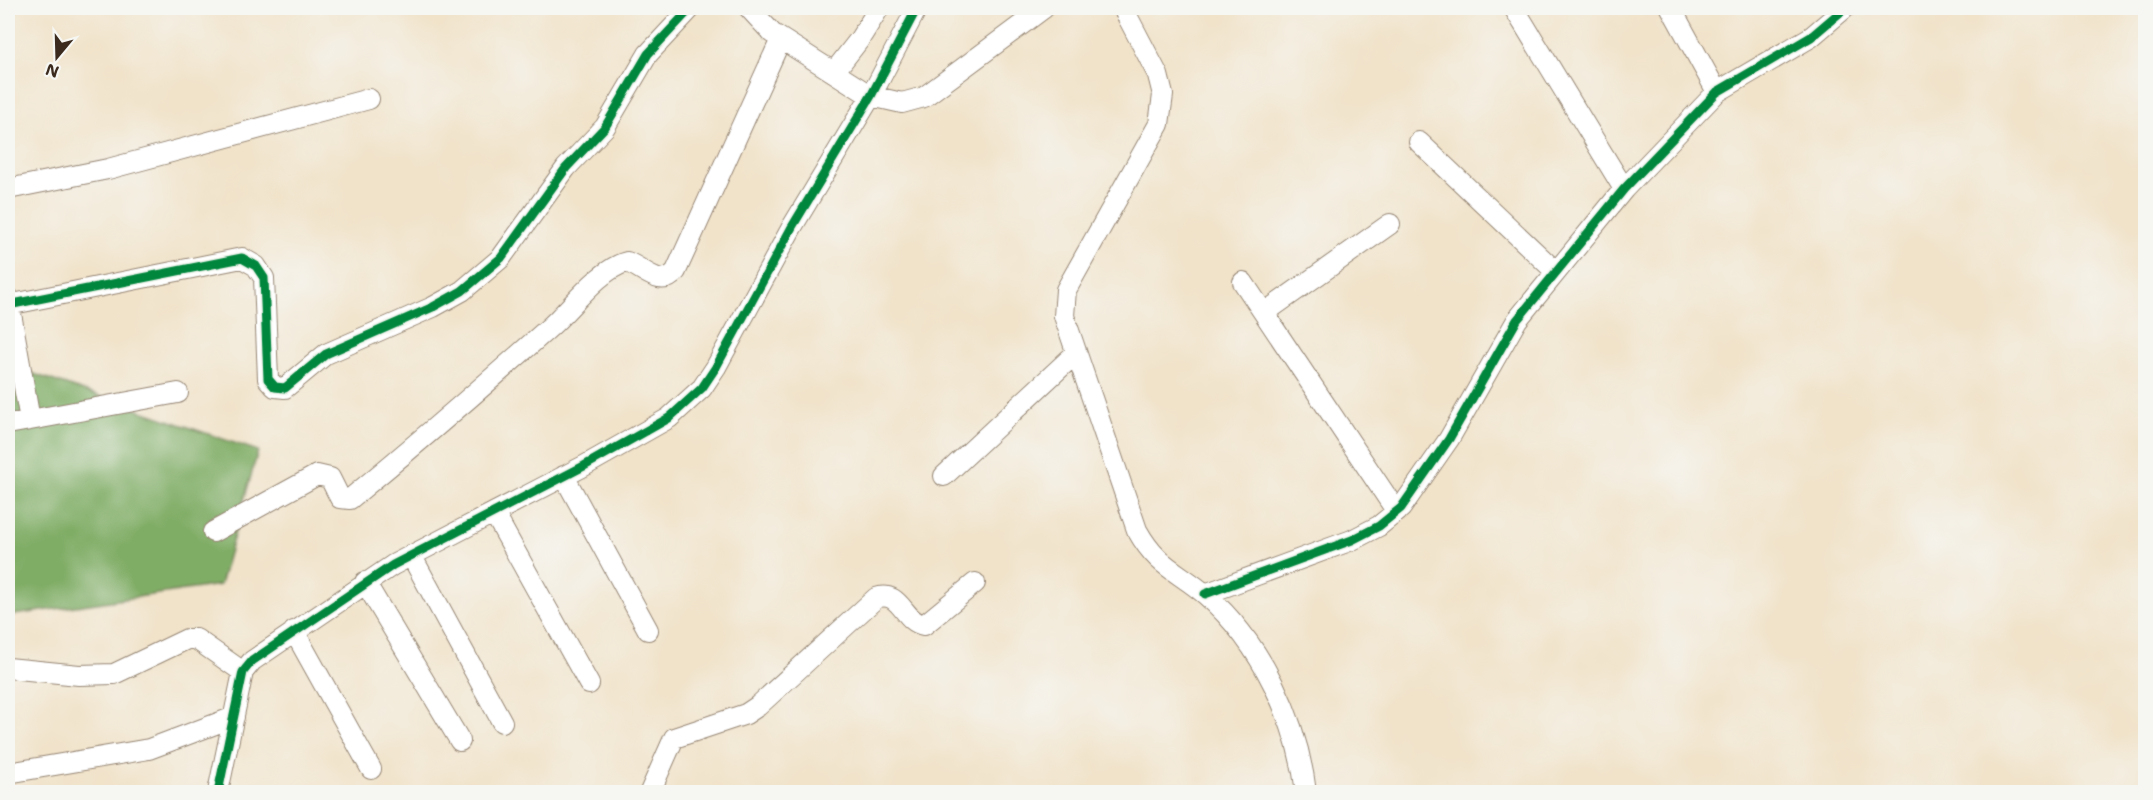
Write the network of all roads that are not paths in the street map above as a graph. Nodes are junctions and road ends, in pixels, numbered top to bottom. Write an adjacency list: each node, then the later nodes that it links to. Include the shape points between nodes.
1 (691, 8): 21 (street, via 648,54 605,127 566,168 501,258 462,291 326,354 285,388 275,387 268,379 264,278 256,266 243,258)
2 (749, 8): 10 (street)
3 (879, 8): 11 (street)
4 (917, 8): 13 (street)
5 (1044, 8): 13 (street, via 924,97 902,104)
6 (1123, 8): 23 (street, via 1158,75 1163,95 1155,131 1066,290 1064,316)
7 (1514, 8): 17 (street)
8 (1671, 8): 12 (street)
9 (1845, 8): 12 (street, via 1811,37)
10 (781, 39): 11 (street); 31 (street, via 670,279 653,276 627,262 613,267 452,414 350,499 340,498 330,478 317,475)
11 (837, 74): 13 (street)
12 (1717, 92): 17 (street)
13 (866, 94): 27 (street, via 702,388 669,418)
14 (369, 99): 16 (street, via 120,166)
15 (1419, 142): 19 (street)
16 (8, 189)
17 (1624, 189): 19 (street)
18 (1390, 224): 22 (street)
19 (1555, 271): 29 (street, via 1517,320 1449,439)
20 (1243, 282): 22 (street)
21 (8, 302): 25 (street)
22 (1264, 313): 29 (street)
23 (1076, 353): 28 (street); 35 (street, via 1137,530 1156,558)
24 (178, 393): 25 (street)
25 (30, 420): 26 (street)
26 (8, 424)
27 (564, 476): 30 (street); 36 (street)
28 (944, 476)
29 (1397, 512): 35 (street, via 1352,540)
30 (494, 513): 32 (street); 40 (street)
31 (213, 532)
32 (411, 555): 33 (street); 42 (street)
33 (364, 582): 37 (street); 43 (street)
34 (975, 583): 47 (street, via 924,625 913,621 894,598 876,598 758,706 746,714 674,738)
35 (1205, 594): 48 (street, via 1264,665 1303,767)
36 (648, 630)
37 (294, 631): 39 (street); 44 (street)
38 (8, 668): 39 (street, via 78,675 114,674 187,639 196,639)
39 (243, 672): 41 (street)
40 (589, 684)
41 (234, 717): 45 (street, via 149,749); 46 (street)
42 (502, 722)
43 (460, 741)
44 (371, 769)
45 (8, 773)
46 (218, 792)
47 (650, 792)
48 (1306, 792)

